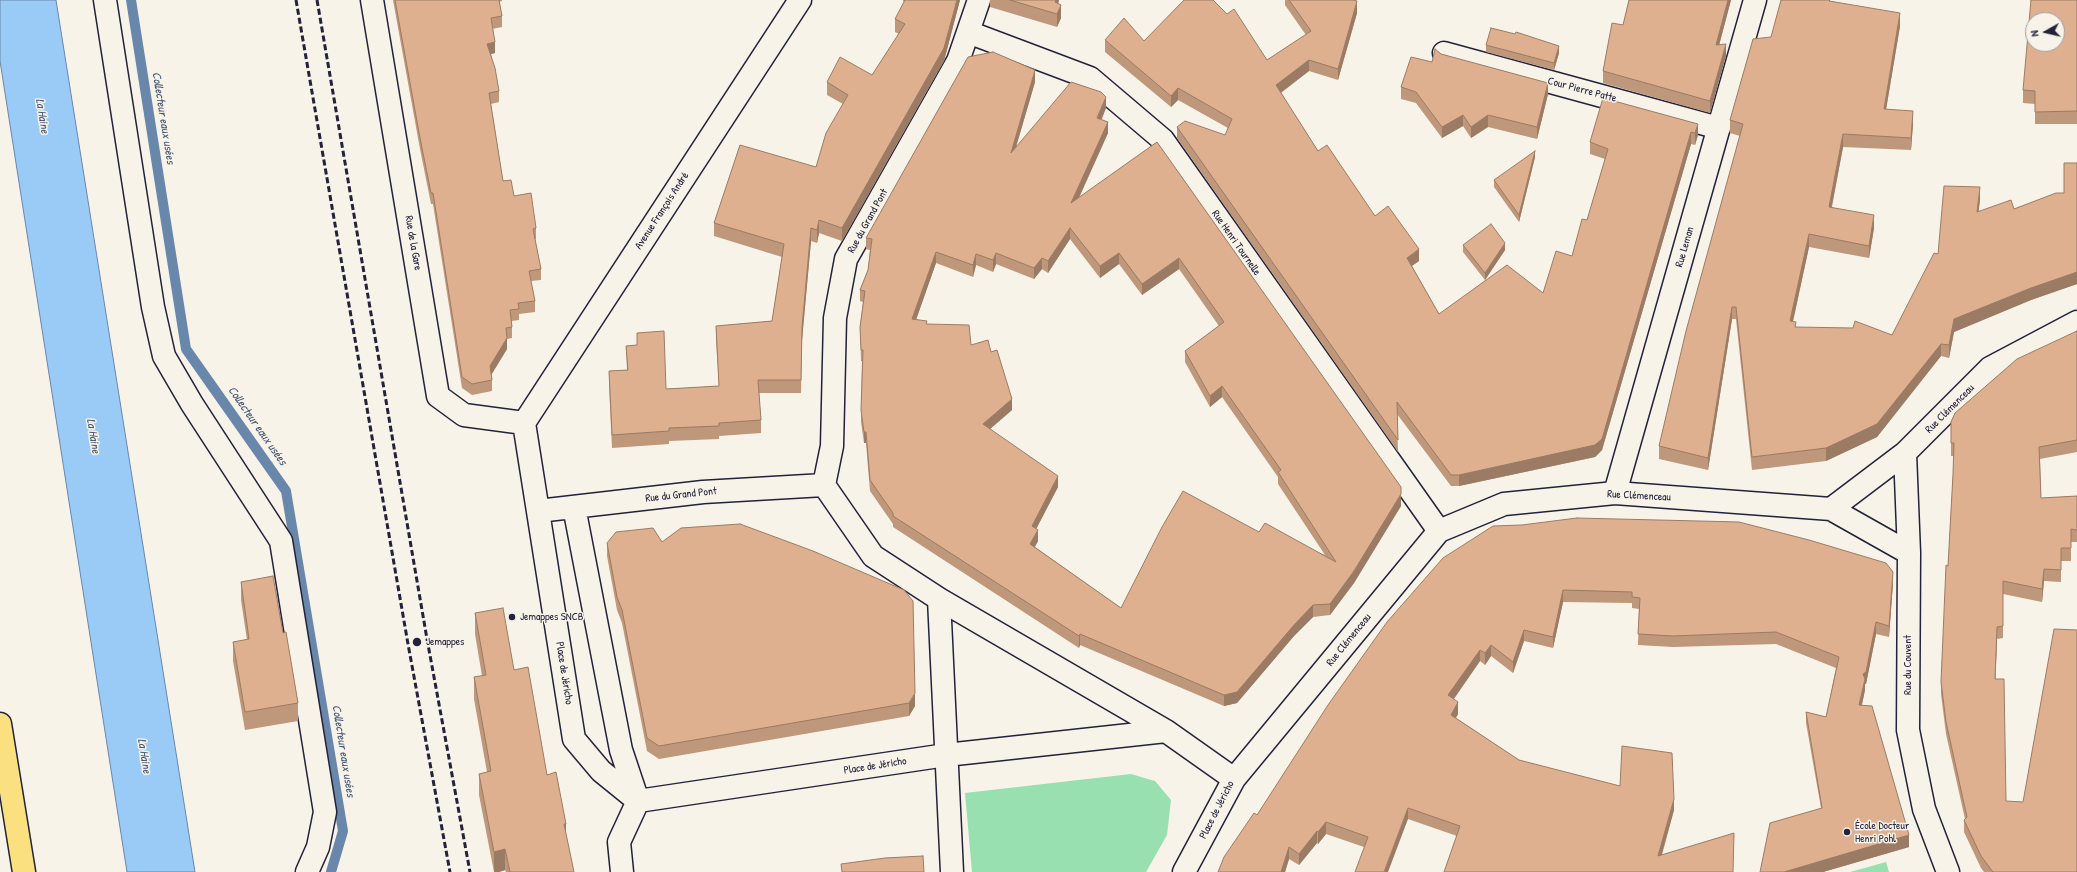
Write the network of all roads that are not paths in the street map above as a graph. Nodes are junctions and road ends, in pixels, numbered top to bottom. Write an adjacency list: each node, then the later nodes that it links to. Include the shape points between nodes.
1 (105, 0): 26 (street, via 152,300 164,356 281,541 325,812 318,847)
2 (372, 0): 10 (street, Rue de la Gare, via 438,396 464,415)
3 (800, 0): 10 (street, Avenue François André)
4 (979, 0): 6 (street, Rue du Grand Pont)
5 (1755, 0): 8 (street, Rue Leman)
6 (968, 32): 12 (street, Rue du Grand Pont, via 958,61 846,259 835,318 832,446); 17 (street, Rue Henri Tournelle, via 1090,78 1163,140)
7 (1444, 53): 8 (street, Cour Pierre Patte)
8 (1719, 128): 13 (street, Rue Leman)
9 (2077, 322): 11 (street, Rue Clémenceau, via 1990,368)
10 (524, 422): 16 (street, Place de Jéricho)
11 (1905, 453): 15 (street, Rue Clémenceau); 18 (street, Rue du Couvent)
12 (824, 485): 14 (street, Rue du Grand Pont, via 703,492); 19 (street, via 873,556)
13 (1615, 493): 15 (street, Rue Clémenceau); 17 (street, Rue Clémenceau, via 1504,504)
14 (574, 507): 16 (street, Rue du Grand Pont); 24 (street, via 621,750)
15 (1831, 509): 18 (street)
16 (538, 511): 24 (street, Place de Jéricho, via 574,739 601,771)
17 (1439, 530): 23 (street, Rue Clémenceau)
18 (1909, 553): 30 (street, Rue du Couvent, via 1908,730 1924,809)
19 (939, 599): 21 (street, Place de Jéricho); 22 (street)
20 (0, 724): 25 (highway)
21 (1166, 731): 22 (street, Place de Jéricho); 23 (street, Place de Jéricho)
22 (946, 755): 24 (street, Place de Jéricho); 28 (street)
23 (1234, 778): 29 (street, Place de Jéricho)
24 (638, 801): 27 (street, via 619,842)
25 (24, 872)
26 (307, 872)
27 (622, 872)
28 (952, 872)
29 (1184, 872)
30 (1948, 872)

